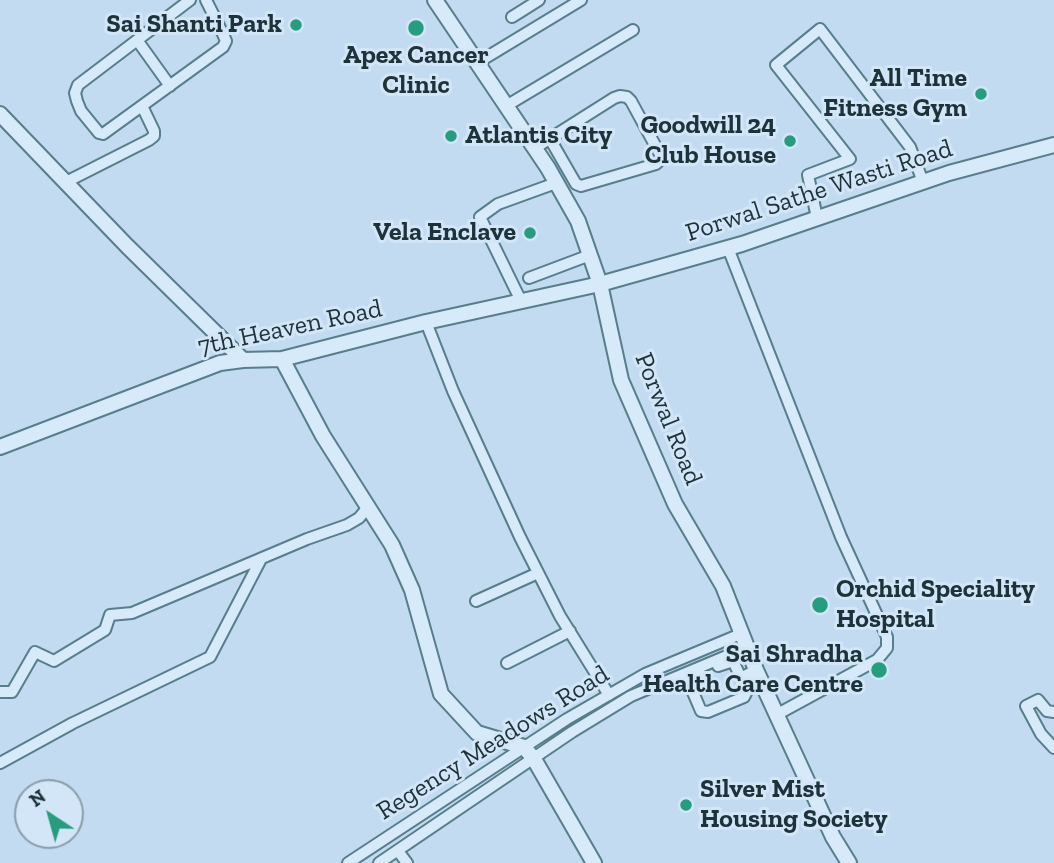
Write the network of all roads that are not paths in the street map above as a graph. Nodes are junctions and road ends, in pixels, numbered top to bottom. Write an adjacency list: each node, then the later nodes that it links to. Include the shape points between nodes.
1 (190, 0): 8 (street)
2 (206, 0): 10 (street, via 226,41)
3 (435, 0): 9 (street, Porwal Road)
4 (539, 0): 6 (street)
5 (577, 1): 9 (street)
6 (512, 17)
7 (634, 30): 12 (street)
8 (137, 40): 10 (street); 11 (street, via 78,85 75,93 81,111 103,134)
9 (477, 63): 12 (street, Porwal Road)
10 (170, 86): 11 (street)
11 (142, 106): 18 (street, via 154,131 149,141)
12 (506, 106): 16 (street, Porwal Road)
13 (0, 114): 18 (street)
14 (550, 139): 14 (street, via 620,96 627,97 662,158 656,164 582,186 576,184); 16 (street)
15 (1054, 145): 17 (street, Porwal Sathe Wasti Road)
16 (535, 148): 19 (street, Porwal Road)
17 (923, 182): 20 (street, Porwal Sathe Wasti Road); 20 (street, via 910,147 820,29 776,65 850,159 808,175)
18 (66, 183): 28 (street)
19 (556, 183): 22 (street, Porwal Road, via 578,220); 25 (street, via 498,204 480,217)
20 (817, 218): 21 (street, Porwal Sathe Wasti Road)
21 (728, 248): 24 (street, Porwal Sathe Wasti Road); 42 (street, via 841,537 887,637 887,648 877,660)
22 (590, 255): 23 (street); 24 (street, Porwal Road)
23 (529, 278)
24 (600, 284): 25 (street, 7th Heaven Road); 35 (street, Porwal Road, via 621,380 675,505 723,586)
25 (522, 301): 26 (street, 7th Heaven Road)
26 (426, 322): 27 (street, 7th Heaven Road); 32 (street)
27 (282, 359): 28 (street, 7th Heaven Road); 30 (street, via 323,436)
28 (243, 360): 29 (street, 7th Heaven Road, via 219,363)
29 (0, 447)
30 (369, 506): 31 (street, via 347,525); 43 (street, via 412,590 441,694 477,733)
31 (260, 561): 39 (street, via 132,613 110,615 106,630 54,661 35,652 12,692); 46 (street, via 210,657)
32 (538, 573): 33 (street); 34 (street)
33 (476, 601)
34 (570, 631): 36 (street); 40 (street)
35 (745, 640): 37 (street, Porwal Road); 40 (street, Regency Meadows Road, via 645,674); 45 (street, via 631,696)
36 (507, 663)
37 (756, 670): 38 (street); 42 (street, Porwal Road)
38 (741, 678): 38 (street, via 747,691 744,696 708,712 701,711 689,682 691,677 730,662)
39 (0, 692)
40 (609, 695): 43 (street, Regency Meadows Road)
41 (1054, 712): 44 (street, via 1047,711 1038,699 1026,706)
42 (776, 715): 52 (street, Porwal Road)
43 (524, 747): 45 (street); 48 (street, Regency Meadows Road)
44 (1054, 748)
45 (534, 759): 47 (street); 51 (street)
46 (0, 763)
47 (398, 851): 49 (street); 50 (street)
48 (348, 863)
49 (379, 863)
50 (407, 863)
51 (594, 863)
52 (849, 863)

